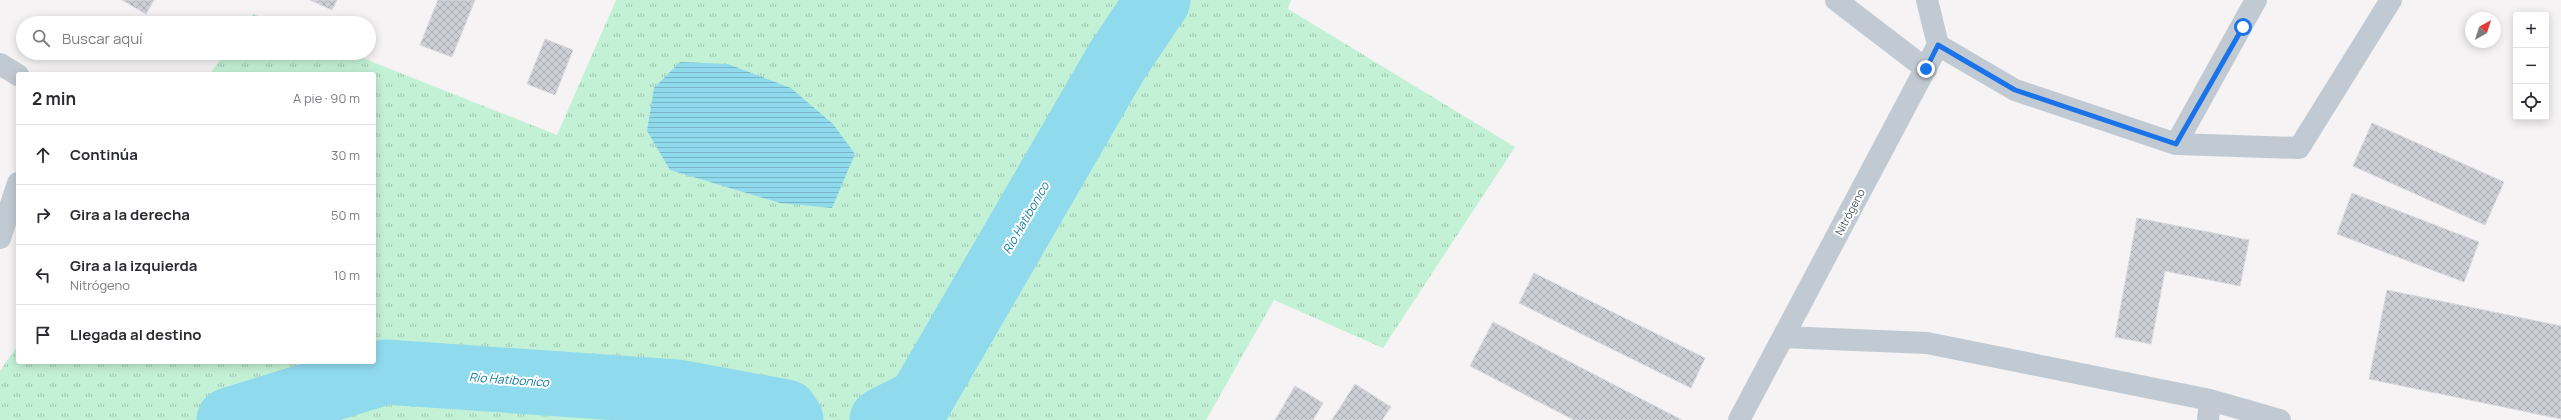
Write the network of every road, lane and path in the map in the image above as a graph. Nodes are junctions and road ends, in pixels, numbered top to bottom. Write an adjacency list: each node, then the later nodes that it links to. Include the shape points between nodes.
1 (1836, 0): 7 (street)
2 (1927, 0): 5 (street)
3 (2256, 0): 9 (street)
4 (2391, 0): 9 (street, via 2300,148)
5 (1938, 45): 7 (street, Nitrógeno); 9 (street, via 2015,90)
6 (0, 64): 8 (street)
7 (1926, 69): 12 (street, Nitrógeno)
8 (16, 74)
9 (2176, 144)
10 (16, 189): 11 (street)
11 (0, 238)
12 (1783, 337): 13 (street, via 1927,343); 14 (street, Nitrógeno)
13 (2209, 410): 15 (street)
14 (1739, 420)
15 (2280, 420)

